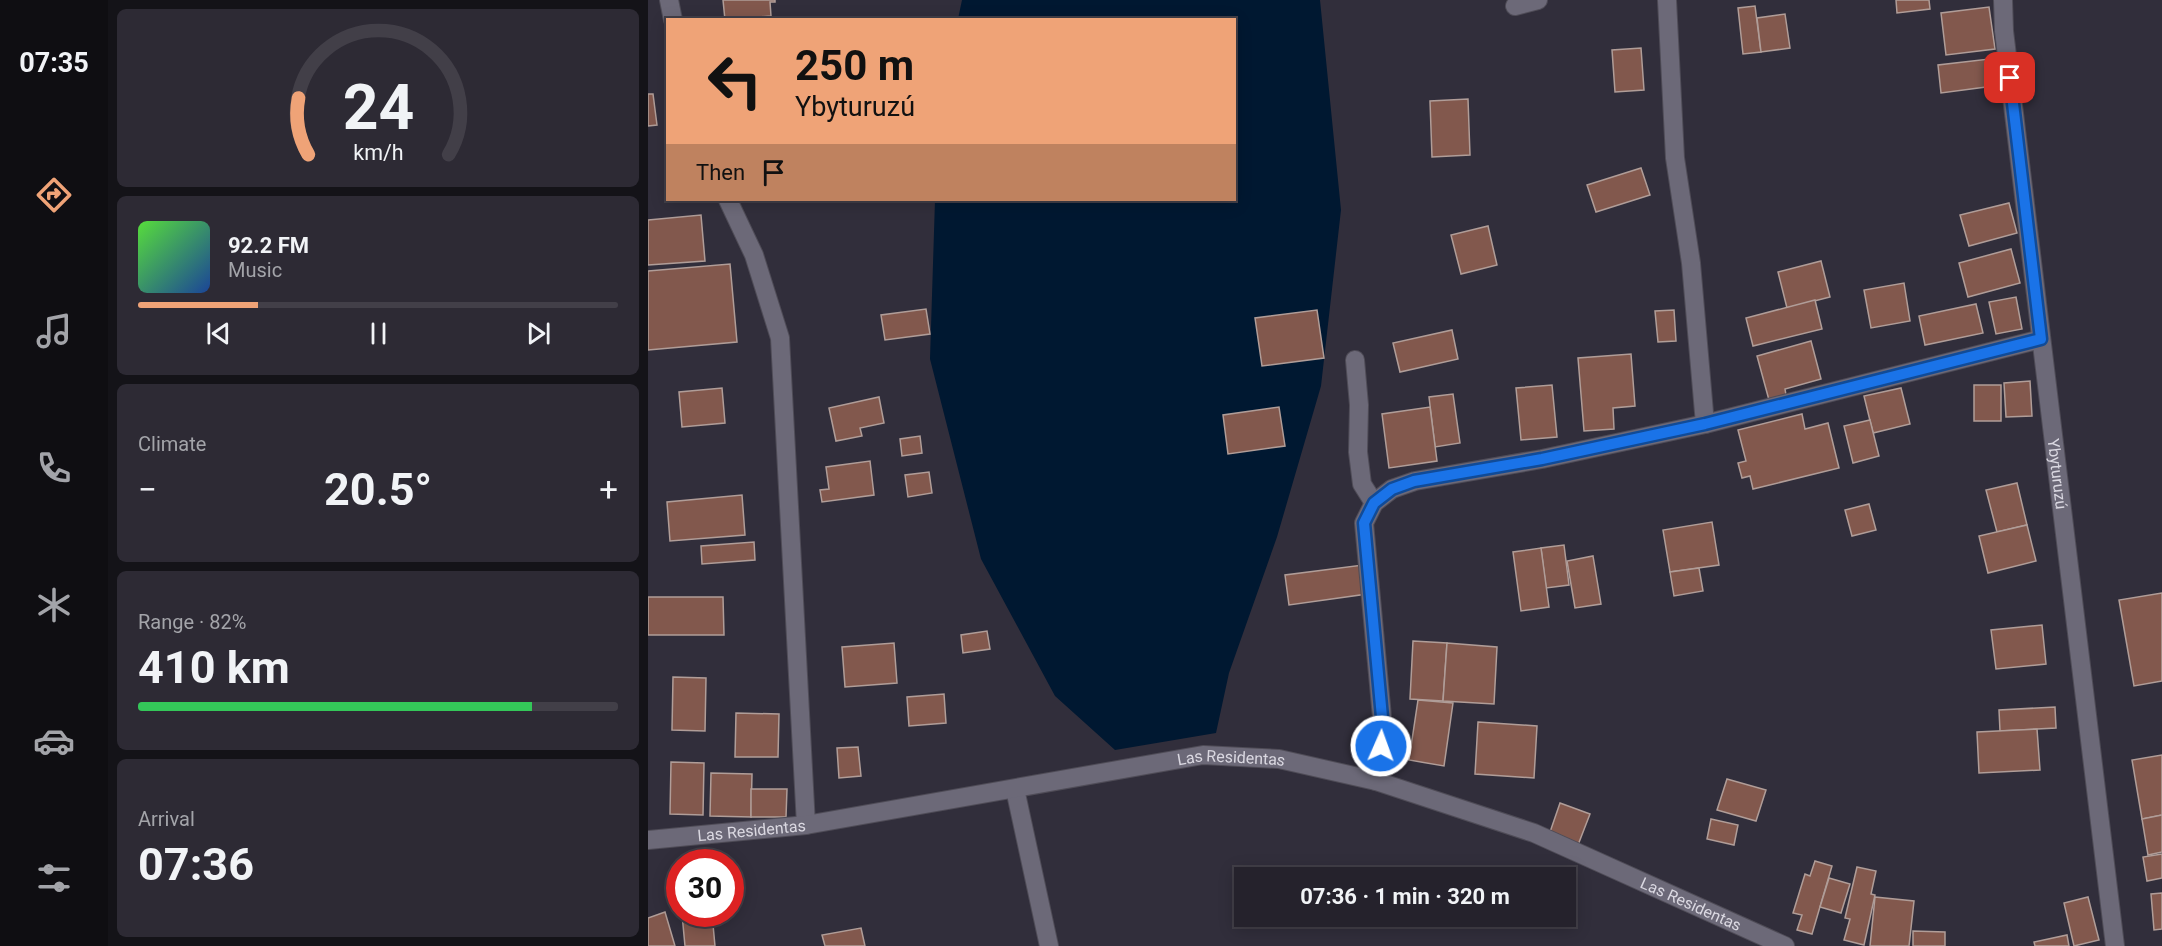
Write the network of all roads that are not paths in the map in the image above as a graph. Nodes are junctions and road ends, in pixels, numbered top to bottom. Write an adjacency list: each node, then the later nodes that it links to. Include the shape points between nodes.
1 (669, 0): 6 (street)
2 (1538, 0): 5 (street)
3 (1667, 0): 10 (street, via 1675,158 1691,263)
4 (2003, 0): 8 (street, Ybyturuzú)
5 (1515, 6)
6 (673, 18)
7 (728, 201): 14 (street, via 754,255 780,338)
8 (2041, 339): 10 (street); 18 (street, Ybyturuzú)
9 (1355, 360): 11 (street, via 1362,484)
10 (1705, 424): 11 (street, via 1542,459 1414,481 1392,489)
11 (1374, 503): 12 (street, via 1364,523 1383,728)
12 (1376, 781): 13 (street, Las Residentas, via 1279,759 1203,755); 17 (street, Las Residentas, via 1534,832)
13 (1015, 789): 14 (street, Las Residentas); 16 (street)
14 (806, 825): 15 (street, Las Residentas)
15 (648, 840)
16 (1049, 946)
17 (1785, 946)
18 (2115, 946)

